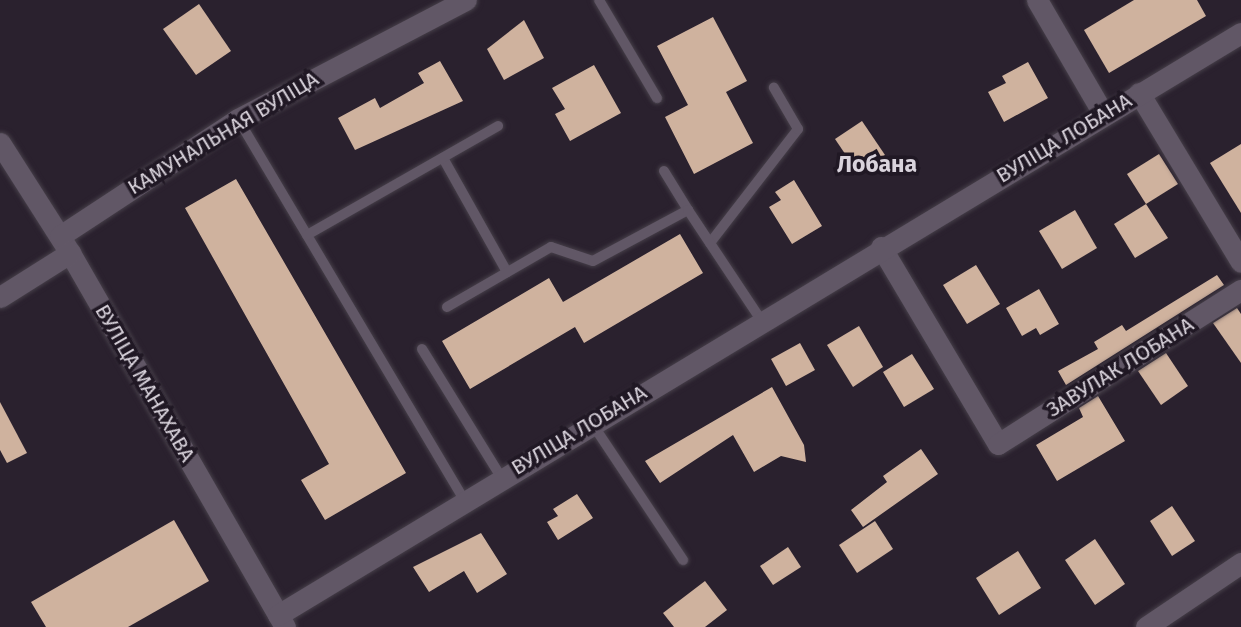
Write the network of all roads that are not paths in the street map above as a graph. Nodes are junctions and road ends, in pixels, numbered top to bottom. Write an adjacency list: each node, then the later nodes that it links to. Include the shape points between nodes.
1 (466, 0): 9 (street, КАМУНАЛЬНАЯ ВУЛІЦА)
2 (599, 0): 7 (lane)
3 (1037, 0): 8 (street)
4 (1241, 33): 6 (street, ВУЛІЦА ЛОБАНА)
5 (774, 88): 16 (lane, via 798,129)
6 (1139, 93): 8 (street, ВУЛІЦА ЛОБАНА); 19 (street, ВУЛІЦА ЛОБАНА)
7 (657, 98)
8 (1104, 115): 18 (street, ВУЛІЦА ЛОБАНА)
9 (238, 119): 15 (lane); 17 (street, КАМУНАЛЬНАЯ ВУЛІЦА)
10 (498, 126): 12 (lane)
11 (0, 143): 17 (street, ВУЛІЦА МАНАХАВА)
12 (443, 158): 15 (lane); 20 (lane)
13 (664, 171): 14 (lane)
14 (688, 210): 16 (lane); 20 (lane, via 593,261 551,247)
15 (307, 234): 28 (lane)
16 (710, 243): 24 (lane)
17 (65, 244): 22 (street, КАМУНАЛЬНАЯ ВУЛІЦА); 31 (street, ВУЛІЦА МАНАХАВА)
18 (881, 247): 21 (street, ЗАВУЛАК ЛОБАНА, via 998,444); 24 (street, ВУЛІЦА ЛОБАНА)
19 (1241, 262)
20 (507, 272): 23 (lane)
21 (1241, 290)
22 (0, 297)
23 (447, 307)
24 (761, 320): 26 (street, ВУЛІЦА ЛОБАНА)
25 (422, 349): 27 (lane)
26 (591, 422): 27 (street, ВУЛІЦА ЛОБАНА); 29 (lane)
27 (500, 477): 28 (street, ВУЛІЦА ЛОБАНА)
28 (464, 499): 31 (street, ВУЛІЦА ЛОБАНА)
29 (683, 559)
30 (1241, 563): 32 (street)
31 (281, 621)
32 (1146, 627)

